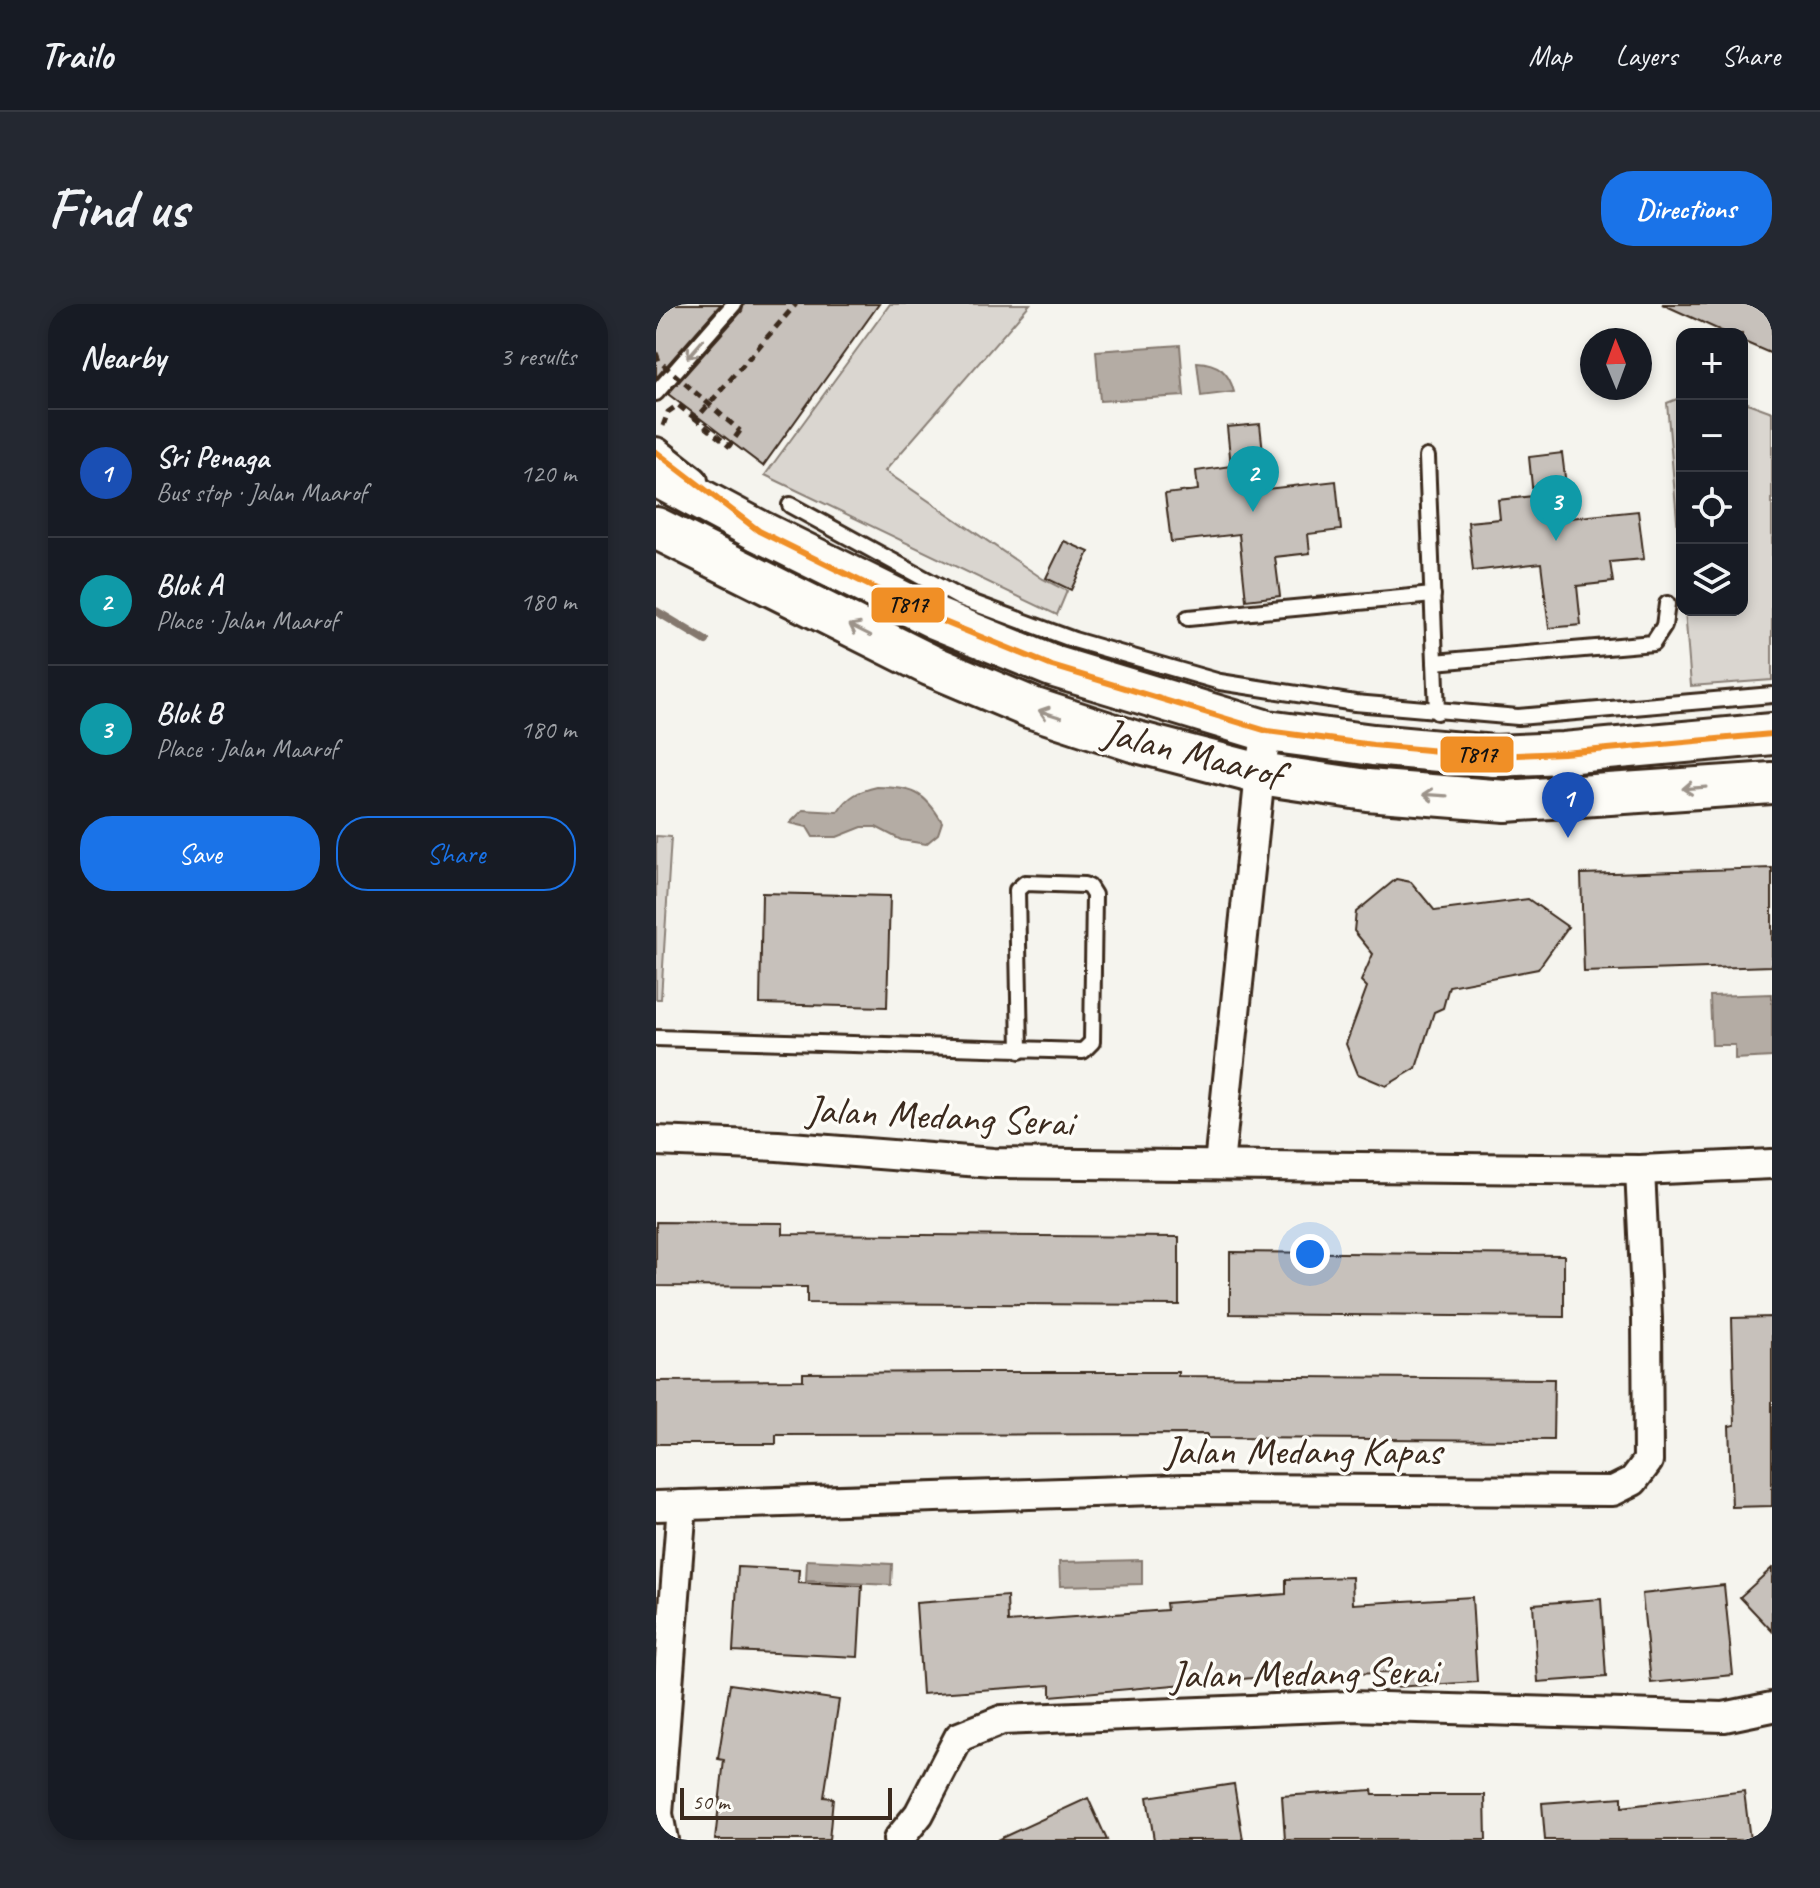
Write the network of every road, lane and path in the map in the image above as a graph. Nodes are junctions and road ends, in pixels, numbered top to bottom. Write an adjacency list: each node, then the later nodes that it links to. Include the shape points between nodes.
1 (734, 304): 4 (lane, one-way to 4)
2 (796, 304): 3 (path, bridge, via 696,419 729,446 740,431 659,361)
3 (656, 353)
4 (656, 393)
5 (656, 452): 10 (street)
6 (1427, 457): 11 (lane)
7 (656, 476): 10 (main road, Jalan Maarof)
8 (790, 505): 16 (lane, via 960,598 1074,640 1220,682)
9 (656, 528): 19 (main road, Jalan Maarof, one-way to 9, via 1032,708 930,665)
10 (759, 531): 17 (main road, Jalan Maarof, via 937,619 1052,666)
11 (1433, 595): 13 (lane); 14 (lane)
12 (1667, 604): 14 (lane, via 1664,626 1653,643)
13 (1188, 618)
14 (1435, 662): 16 (lane)
15 (1772, 695): 16 (lane, via 1518,717)
16 (1437, 712)
17 (1267, 731): 18 (main road, Jalan Maarof, via 1494,756); 19 (street)
18 (1772, 734)
19 (1260, 774): 20 (main road, Jalan Maarof, one-way to 19, via 1506,801 1367,790); 25 (street)
20 (1772, 783)
21 (656, 1038): 22 (lane)
22 (1020, 1051): 22 (lane, via 1017,890 1025,883 1089,887 1094,895 1092,1042 1083,1051)
23 (656, 1141): 25 (street, Jalan Medang Serai, via 993,1163)
24 (1772, 1164): 26 (street, Jalan Medang Serai)
25 (1219, 1165): 26 (street, Jalan Medang Serai)
26 (1640, 1170): 27 (street, Jalan Medang Kapas, via 1648,1461 1633,1481 1613,1491 1185,1489)
27 (669, 1505): 29 (street, via 658,1814)
28 (1772, 1707): 30 (street, Jalan Medang Serai, via 1724,1717 1350,1706 1002,1720 959,1737 919,1814)
29 (663, 1840)
30 (898, 1840)

